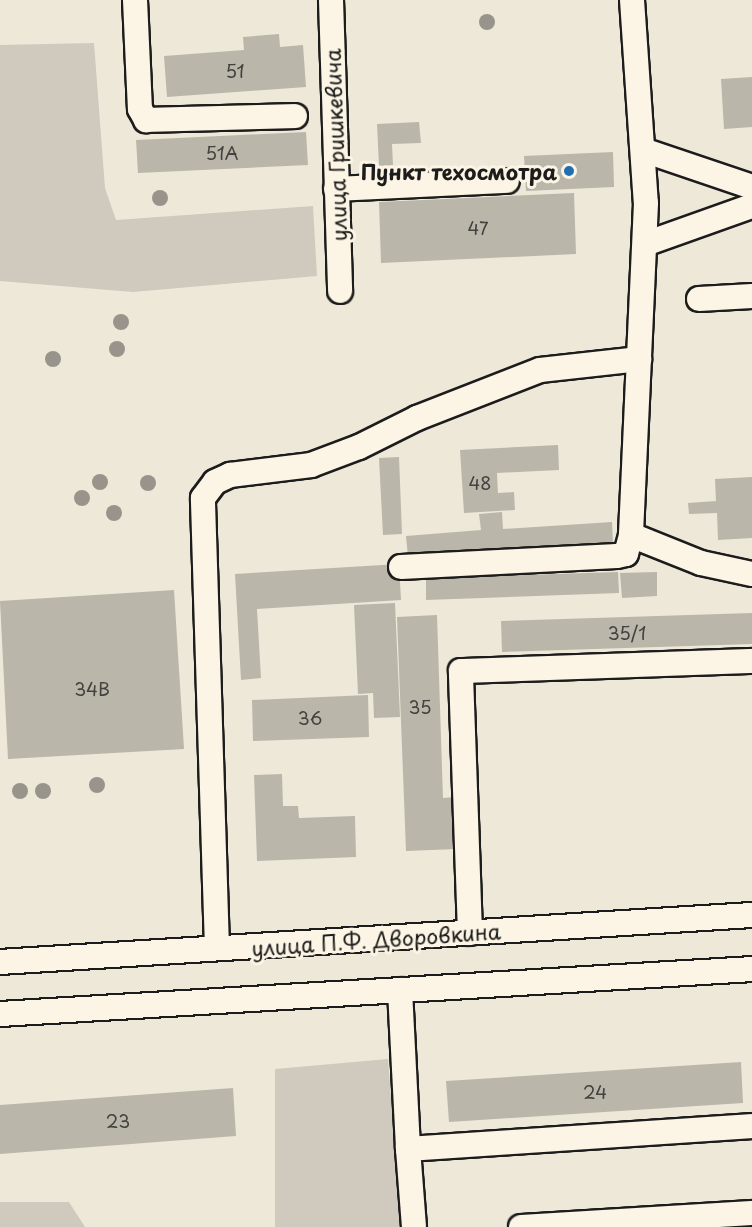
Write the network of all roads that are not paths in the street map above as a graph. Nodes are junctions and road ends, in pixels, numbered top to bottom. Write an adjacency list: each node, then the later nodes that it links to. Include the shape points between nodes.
1 (135, 0): 4 (street, via 140,109 146,120)
2 (331, 0): 8 (street, улица Гришкевича)
3 (632, 0): 5 (street)
4 (294, 117)
5 (643, 150): 7 (street); 10 (street)
6 (507, 181): 8 (street)
7 (752, 188)
8 (336, 189): 11 (street, улица Гришкевича)
9 (752, 206): 10 (street)
10 (645, 244): 14 (street)
11 (340, 291)
12 (752, 296): 13 (street)
13 (699, 299)
14 (639, 359): 15 (street); 21 (street, via 540,370 311,465 230,475 215,482 203,498)
15 (632, 534): 16 (street, via 626,554 617,556); 17 (street, via 701,563)
16 (401, 567)
17 (752, 574)
18 (752, 661): 20 (street, via 461,671)
19 (752, 915): 20 (street, улица П.Ф. Дворовкина)
20 (470, 933): 21 (street, улица П.Ф. Дворовкина)
21 (217, 948): 22 (street, улица П.Ф. Дворовкина)
22 (0, 962)
23 (752, 969): 24 (street)
24 (400, 990): 25 (street); 27 (street)
25 (0, 1014)
26 (752, 1126): 27 (street)
27 (408, 1149): 29 (street)
28 (752, 1212): 30 (street)
29 (414, 1227)
30 (521, 1227)

